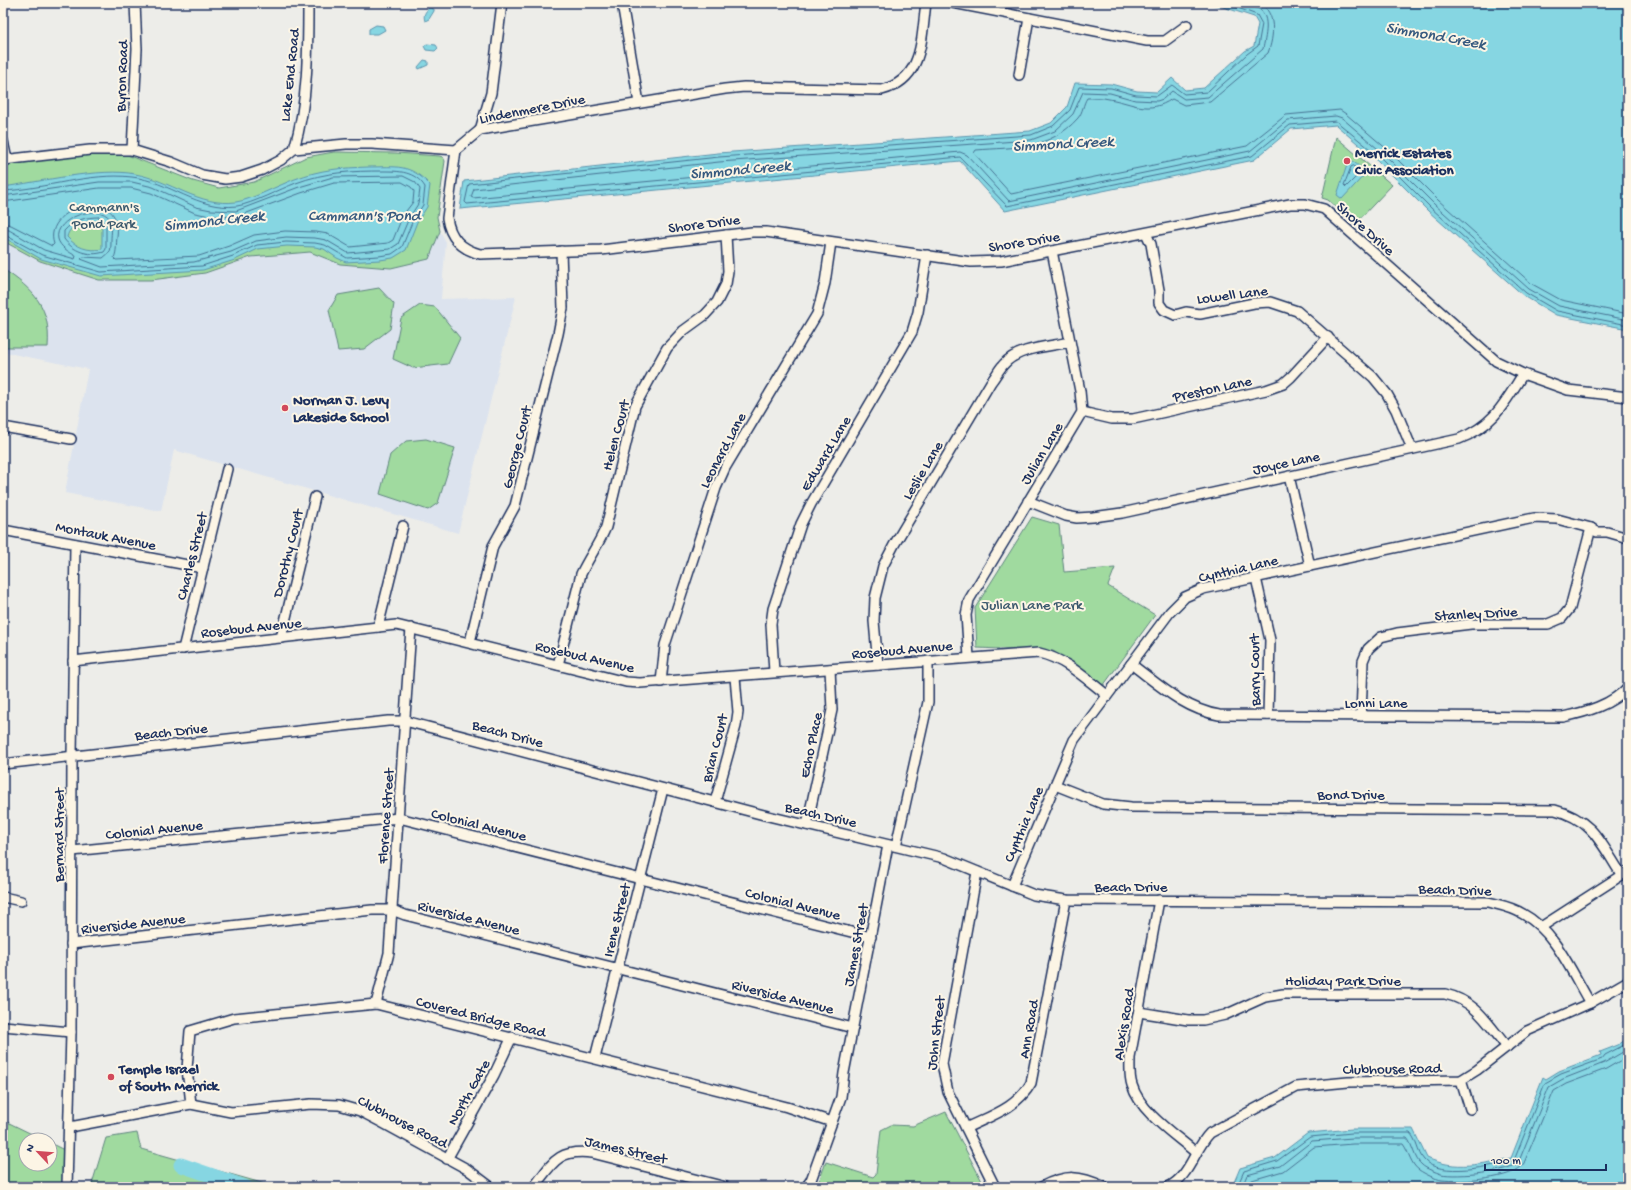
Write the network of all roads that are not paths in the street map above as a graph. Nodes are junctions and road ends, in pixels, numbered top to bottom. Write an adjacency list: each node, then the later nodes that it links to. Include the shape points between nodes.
1 (135, 3): 14 (street, Byron Road, via 137,55)
2 (308, 3): 13 (street, Lake End Road, via 308,57)
3 (502, 3): 11 (street, via 491,93)
4 (622, 3): 10 (street)
5 (926, 3): 10 (street, Lindenmere Drive, via 917,63 906,78 891,87 872,90 744,87)
6 (953, 3): 7 (street)
7 (1030, 18): 8 (street, via 1158,42 1169,38); 9 (street)
8 (1187, 25)
9 (1019, 76)
10 (638, 103): 11 (street, Lindenmere Drive)
11 (480, 130): 15 (street, Lindenmere Drive)
12 (3, 141): 16 (street)
13 (294, 149): 14 (street, via 281,160 262,170 225,179 202,175); 15 (street, via 372,144)
14 (132, 150): 16 (street, via 90,150)
15 (456, 150): 20 (street, Shore Drive, via 447,218 452,235 461,246 480,254)
16 (5, 160)
17 (1146, 233): 21 (street, Shore Drive); 23 (street, Lowell Lane, via 1151,244 1159,303 1169,313 1200,314 1254,302 1277,303 1297,311); 25 (street, Shore Drive, via 1290,204 1316,206 1330,215 1481,350 1496,361)
18 (726, 235): 19 (street, Shore Drive, via 766,232); 20 (street, Shore Drive, via 601,250); 52 (street, Helen Court, via 728,271 726,284 717,302 705,316 683,331 667,348 635,406 606,527 599,545 581,574)
19 (831, 242): 22 (street, Shore Drive); 57 (street, Leonard Lane, via 817,314 725,468 716,488 665,646)
20 (560, 251): 46 (street, George Court, via 563,308 558,334 515,506 493,546)
21 (1052, 251): 22 (street, Shore Drive, via 987,262); 24 (street, Julian Lane)
22 (927, 256): 55 (street, Edward Lane, via 918,312 912,332 801,524 773,609 771,624)
23 (1328, 337): 27 (street, Preston Lane, via 1292,377 1283,384 1266,390 1133,419 1112,419); 30 (street, Lowell Lane, via 1373,376 1387,394)
24 (1070, 342): 27 (street, Julian Lane); 53 (street, Leslie Lane, via 1026,351 1004,364 898,538 883,566 875,598 874,621)
25 (1523, 374): 26 (street, Shore Drive, via 1568,390); 30 (street, Joyce Lane, via 1498,413 1480,429 1459,439)
26 (1628, 397)
27 (1082, 412): 34 (street, Julian Lane)
28 (3, 427): 29 (street)
29 (71, 439)
30 (1412, 449): 32 (street, Joyce Lane)
31 (227, 469): 41 (street, Charles Street)
32 (1290, 476): 34 (street, Joyce Lane, via 1093,517 1066,516); 40 (street)
33 (315, 497): 45 (street, Dorothy Court)
34 (1028, 501): 48 (street, Julian Lane, via 969,600 966,615)
35 (403, 526): 43 (street)
36 (1591, 528): 38 (street, Cynthia Lane, via 1597,532); 40 (street, Cynthia Lane, via 1557,519 1534,518); 63 (street, Stanley Drive, via 1570,608 1562,618 1548,624 1471,624 1381,637 1368,649 1363,661)
37 (3, 530): 39 (street, Montauk Avenue)
38 (1628, 538)
39 (75, 544): 41 (street, Montauk Avenue); 49 (street, Bernard Street)
40 (1310, 566): 42 (street, Cynthia Lane)
41 (203, 568): 47 (street, Charles Street)
42 (1256, 578): 51 (street, Cynthia Lane, via 1203,589 1185,598 1170,612); 62 (street, Barry Court, via 1270,640)
43 (378, 627): 44 (street, Rosebud Avenue, via 396,625); 45 (street, Rosebud Avenue)
44 (411, 628): 46 (street, Rosebud Avenue); 64 (street, Florence Street)
45 (281, 638): 47 (street, Rosebud Avenue)
46 (470, 642): 52 (street, Rosebud Avenue)
47 (183, 649): 49 (street, Rosebud Avenue)
48 (969, 657): 50 (street, Rosebud Avenue); 60 (street, Rosebud Avenue, via 1030,653 1048,655 1065,664)
49 (73, 661): 65 (street, Bernard Street)
50 (928, 661): 53 (street, Rosebud Avenue); 72 (street, James Street, via 928,702)
51 (1131, 664): 60 (street, Cynthia Lane); 62 (street, Lonni Lane, via 1195,709 1219,715)
52 (558, 665): 57 (street, Rosebud Avenue, via 626,682)
53 (878, 665): 54 (street, Rosebud Avenue)
54 (830, 669): 55 (street, Rosebud Avenue); 71 (street, Echo Place, via 832,710)
55 (774, 672): 56 (street, Rosebud Avenue)
56 (735, 677): 57 (street, Rosebud Avenue); 69 (street, Brian Court, via 738,712 736,726)
57 (661, 682)
58 (1628, 687): 59 (street, Lonni Lane)
59 (1622, 694): 61 (street); 63 (street, Lonni Lane, via 1598,707 1563,717)
60 (1107, 696): 67 (street, Cynthia Lane, via 1077,736)
61 (1628, 702)
62 (1268, 715): 63 (street, Lonni Lane)
63 (1361, 716)
64 (405, 721): 65 (street, Beach Drive); 68 (street, Beach Drive); 70 (street, Florence Street)
65 (72, 756): 66 (street, Beach Drive); 73 (street, Bernard Street)
66 (3, 764)
67 (1055, 785): 75 (street, Bond Drive, via 1103,804 1131,807 1555,810 1569,814 1588,826); 77 (street, Cynthia Lane)
68 (663, 789): 69 (street, Beach Drive); 76 (street, Irene Street)
69 (715, 802): 71 (street, Beach Drive)
70 (399, 818): 73 (street, Colonial Avenue); 76 (street, Colonial Avenue); 82 (street, Florence Street)
71 (807, 825): 72 (street, Beach Drive)
72 (892, 845): 74 (street, Beach Drive, via 944,858); 84 (street, James Street)
73 (72, 851): 85 (street, Bernard Street)
74 (977, 872): 77 (street, Beach Drive); 102 (street, John Street, via 942,1064 948,1092)
75 (1625, 873): 83 (street)
76 (640, 879): 84 (street, Colonial Avenue); 86 (street, Irene Street)
77 (1012, 886): 80 (street, Beach Drive, via 1043,897)
78 (3, 896): 79 (street)
79 (22, 900)
80 (1066, 900): 81 (street, Beach Drive); 102 (street, Ann Road, via 1031,1083 1025,1094 1014,1104)
81 (1159, 900): 83 (street, Beach Drive, via 1488,902 1510,907); 90 (street, Alexis Road)
82 (392, 910): 85 (street, Riverside Avenue, via 372,910); 86 (street, Riverside Avenue); 89 (street, Florence Street, via 388,965)
83 (1541, 927): 88 (street, Beach Drive)
84 (871, 937): 92 (street, James Street)
85 (71, 944): 93 (street, Bernard Street)
86 (618, 968): 92 (street, Riverside Avenue); 96 (street, Irene Street)
87 (1628, 981): 88 (street, Clubhouse Road)
88 (1590, 1003): 95 (street, Clubhouse Road, via 1527,1031)
89 (376, 1004): 94 (street, Covered Bridge Road); 98 (street, Covered Bridge Road, via 234,1018 190,1031 187,1069)
90 (1139, 1012): 95 (street, Holiday Park Drive, via 1203,1020 1225,1015 1265,997 1283,994 1445,994 1469,1003); 103 (street, Alexis Road, via 1130,1058 1132,1086 1145,1109)
91 (3, 1026): 93 (street)
92 (853, 1028): 100 (street, James Street, via 842,1093)
93 (71, 1032): 101 (street, Bernard Street)
94 (512, 1037): 96 (street, Covered Bridge Road); 104 (street, North Gate, via 494,1075)
95 (1507, 1047): 97 (street, Clubhouse Road)
96 (595, 1058): 100 (street, Covered Bridge Road, via 787,1107)
97 (1461, 1080): 99 (street); 103 (street, Clubhouse Road, via 1348,1082 1296,1087 1216,1128)
98 (191, 1104): 101 (street, Clubhouse Road); 104 (street, Clubhouse Road, via 231,1112 310,1104 339,1105 360,1111)
99 (1470, 1109)
100 (832, 1122): 109 (street, James Street, via 811,1180)
101 (70, 1127): 105 (street)
102 (966, 1128): 110 (street, John Street)
103 (1195, 1152): 113 (street, Clubhouse Road, via 1183,1175)
104 (447, 1158): 106 (street, Clubhouse Road)
105 (67, 1187)
106 (491, 1187)
107 (534, 1187): 108 (street, James Street, via 552,1163 564,1154 577,1151)
108 (726, 1187)
109 (806, 1187)
110 (995, 1187)
111 (1041, 1187): 112 (street, via 1062,1179 1074,1178 1086,1178)
112 (1105, 1187)
113 (1168, 1187)

